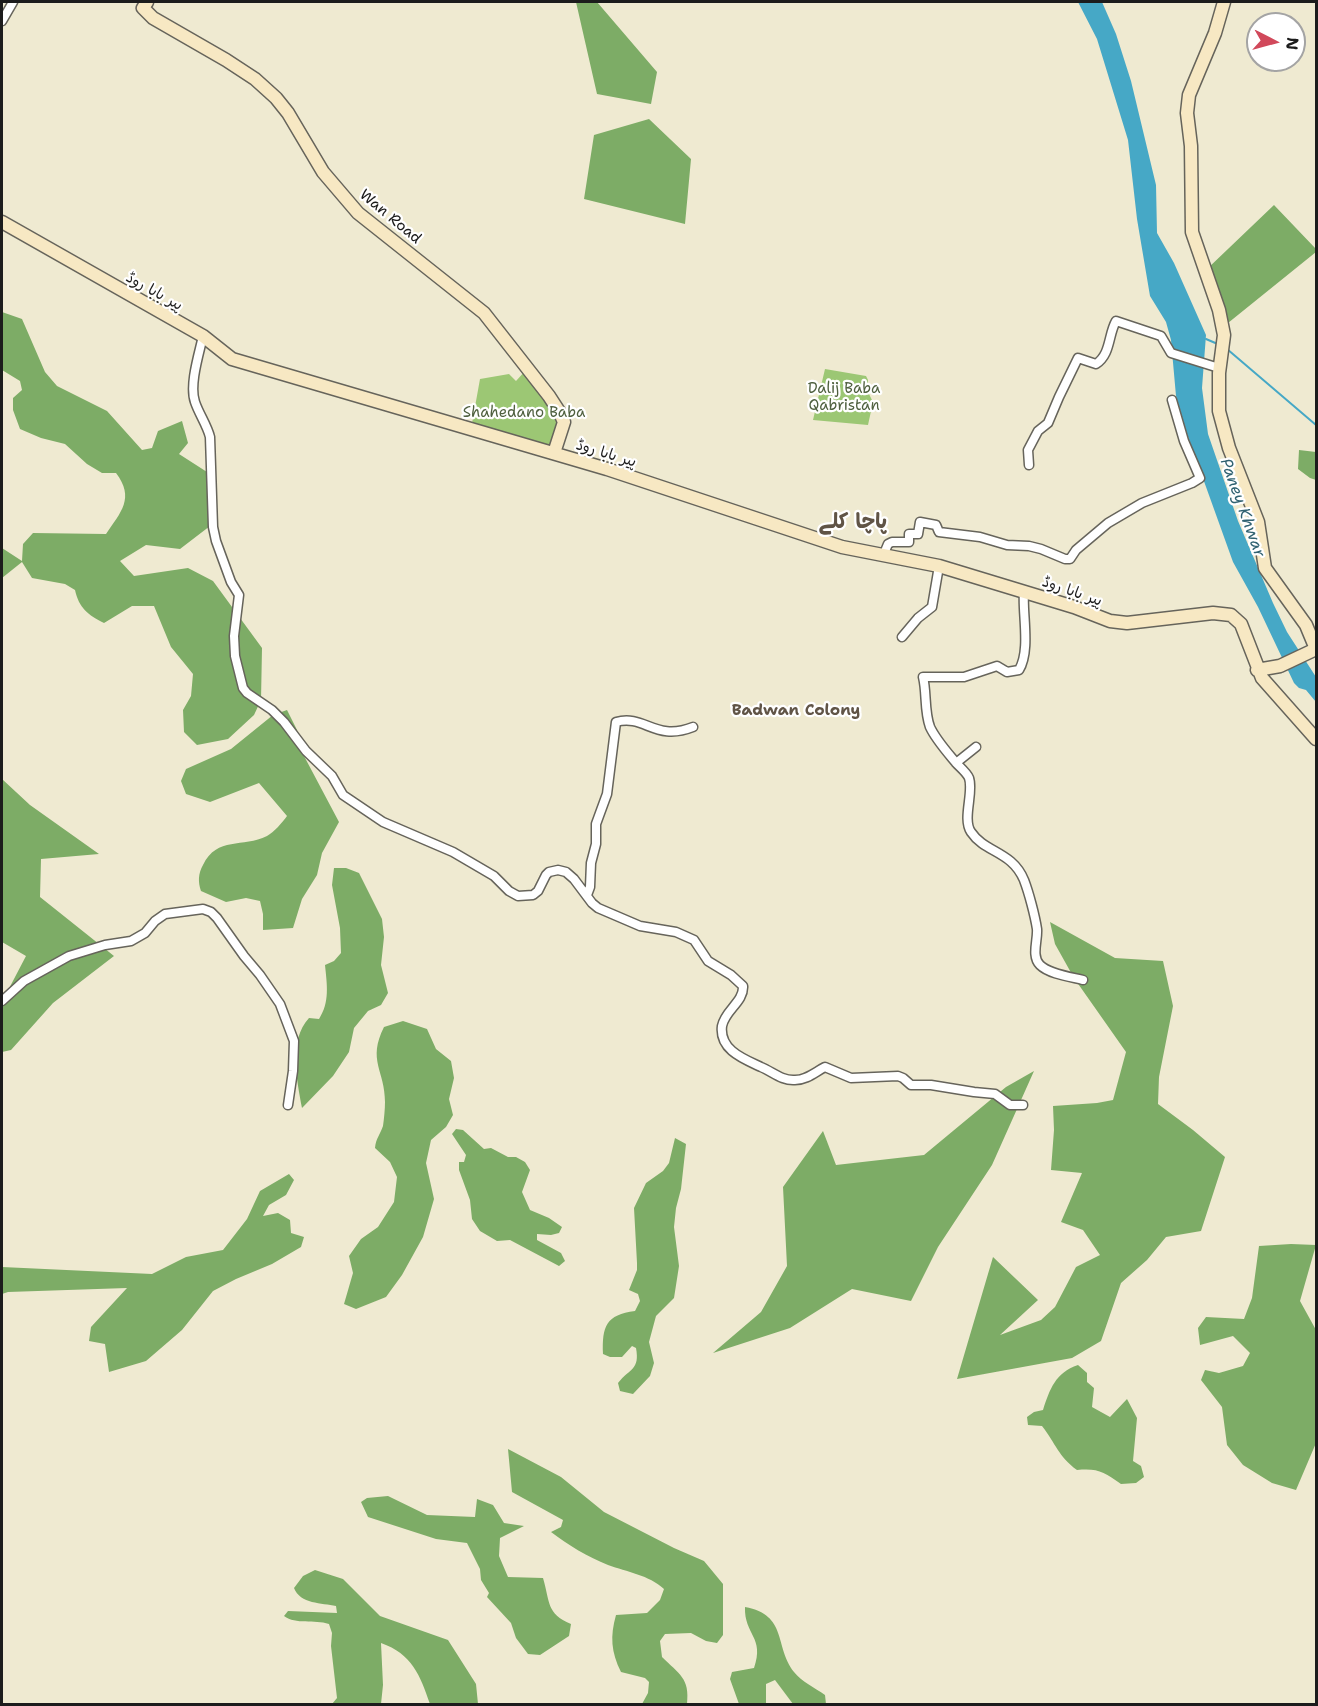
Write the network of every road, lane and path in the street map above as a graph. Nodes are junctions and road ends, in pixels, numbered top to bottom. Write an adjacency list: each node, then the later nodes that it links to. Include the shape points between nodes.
1 (13, 2): 4 (street)
2 (147, 2): 9 (main road, Wan Road, via 143,8 153,18 226,60 276,98 323,172 358,213 484,313 560,413 564,422)
3 (1224, 2): 7 (main road, via 1187,105 1192,232 1224,335)
4 (2, 21)
5 (2, 222): 6 (main road, پیر بابا روڈ)
6 (203, 336): 9 (main road, پیر بابا روڈ, via 232,359); 21 (street, via 196,367 195,401 210,437 216,541 239,595 235,656 247,693 284,722 332,776 343,795 383,822 453,852 494,876 518,896 533,895 546,875 558,870 566,872)
7 (1219, 369): 10 (street, via 1171,353 1161,336 1116,321 1100,362 1078,358 1048,423 1038,430 1028,450); 15 (main road, via 1219,411 1228,448 1258,522 1265,568 1306,625)
8 (1172, 400): 11 (street, via 1200,477 1108,523 1070,559 1029,546 939,532 936,525 920,522 918,534 909,534 909,542 888,544)
9 (554, 453): 11 (main road, پیر بابا روڈ, via 842,547)
10 (1029, 465)
11 (884, 556): 12 (main road, پیر بابا روڈ)
12 (939, 566): 13 (main road, پیر بابا روڈ); 14 (street, via 932,607)
13 (1024, 592): 16 (main road, پیر بابا روڈ, via 1127,623 1231,615 1242,624); 20 (street, via 1026,619 1019,669 1007,672 997,666 964,677 923,677 930,726)
14 (902, 637)
15 (1316, 649): 16 (main road, via 1280,666)
16 (1257, 670): 18 (main road)
17 (693, 727): 21 (street, via 668,733 631,721 616,722 607,794 596,824)
18 (1317, 739)
19 (975, 747): 20 (street)
20 (956, 763): 22 (street, via 970,784 969,829 977,840 1007,857 1023,879 1037,930 1036,958 1040,966)
21 (587, 895): 25 (street, via 598,908 626,921 694,940 708,961 743,986 741,997 725,1016 722,1028 728,1047 783,1079 804,1080 825,1067 850,1078 898,1076 911,1085 995,1094 1010,1105)
22 (1083, 980)
23 (2, 1001): 24 (street, via 24,981 69,956 131,941 146,933 165,914 203,909 217,918 280,1004 294,1041)
24 (288, 1105)
25 (1023, 1105)

